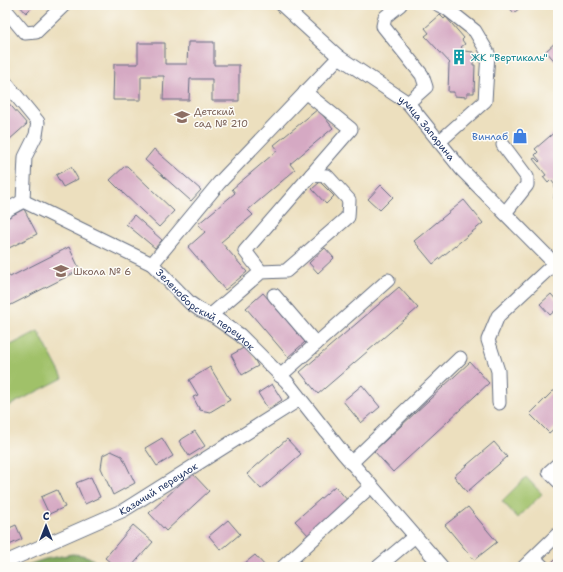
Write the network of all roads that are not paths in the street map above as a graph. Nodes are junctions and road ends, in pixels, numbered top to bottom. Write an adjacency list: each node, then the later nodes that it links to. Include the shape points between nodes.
1 (64, 5): 5 (street, via 36,32 25,33)
2 (282, 5): 6 (street, улица Запарина)
3 (400, 5): 9 (street, via 385,17 383,26 422,75 426,87)
4 (439, 5): 10 (street, via 476,31 488,53 484,101)
5 (5, 9)
6 (339, 57): 8 (street, Зеленоборский переулок); 9 (street, улица Запарина)
7 (5, 82): 13 (street, via 38,122 36,135 25,157)
8 (305, 92): 12 (street, via 351,129); 16 (street, Зеленоборский переулок, via 219,183)
9 (408, 103): 10 (street, улица Запарина)
10 (439, 142): 15 (street, улица Запарина)
11 (503, 145): 15 (street, via 528,177 528,185)
12 (311, 175): 18 (street, via 245,251); 18 (street, via 327,176 349,200 348,217 286,271)
13 (23, 201): 14 (street); 16 (street)
14 (5, 211)
15 (505, 214): 17 (street, улица Запарина)
16 (152, 264): 21 (street, Зеленоборский переулок, via 190,303)
17 (557, 264): 26 (street, via 498,316 490,334 488,340 498,371)
18 (261, 272): 21 (street)
19 (388, 280): 22 (street)
20 (274, 296): 22 (street)
21 (211, 315): 24 (street, Зеленоборский переулок, via 240,335)
22 (316, 344): 24 (street)
23 (460, 358): 27 (street)
24 (280, 376): 25 (street, Зеленоборский переулок)
25 (300, 399): 27 (street, Зеленоборский переулок); 33 (street, Казачий переулок, via 124,510)
26 (499, 403)
27 (351, 463): 30 (street, Зеленоборский переулок)
28 (558, 464): 29 (street, via 549,472)
29 (558, 481)
30 (371, 486): 32 (street, Зеленоборский переулок); 35 (street)
31 (558, 534): 34 (street)
32 (415, 536): 36 (street); 37 (street, Зеленоборский переулок)
33 (8, 561)
34 (538, 562): 38 (street)
35 (283, 567)
36 (378, 567)
37 (442, 567)
38 (524, 567)

